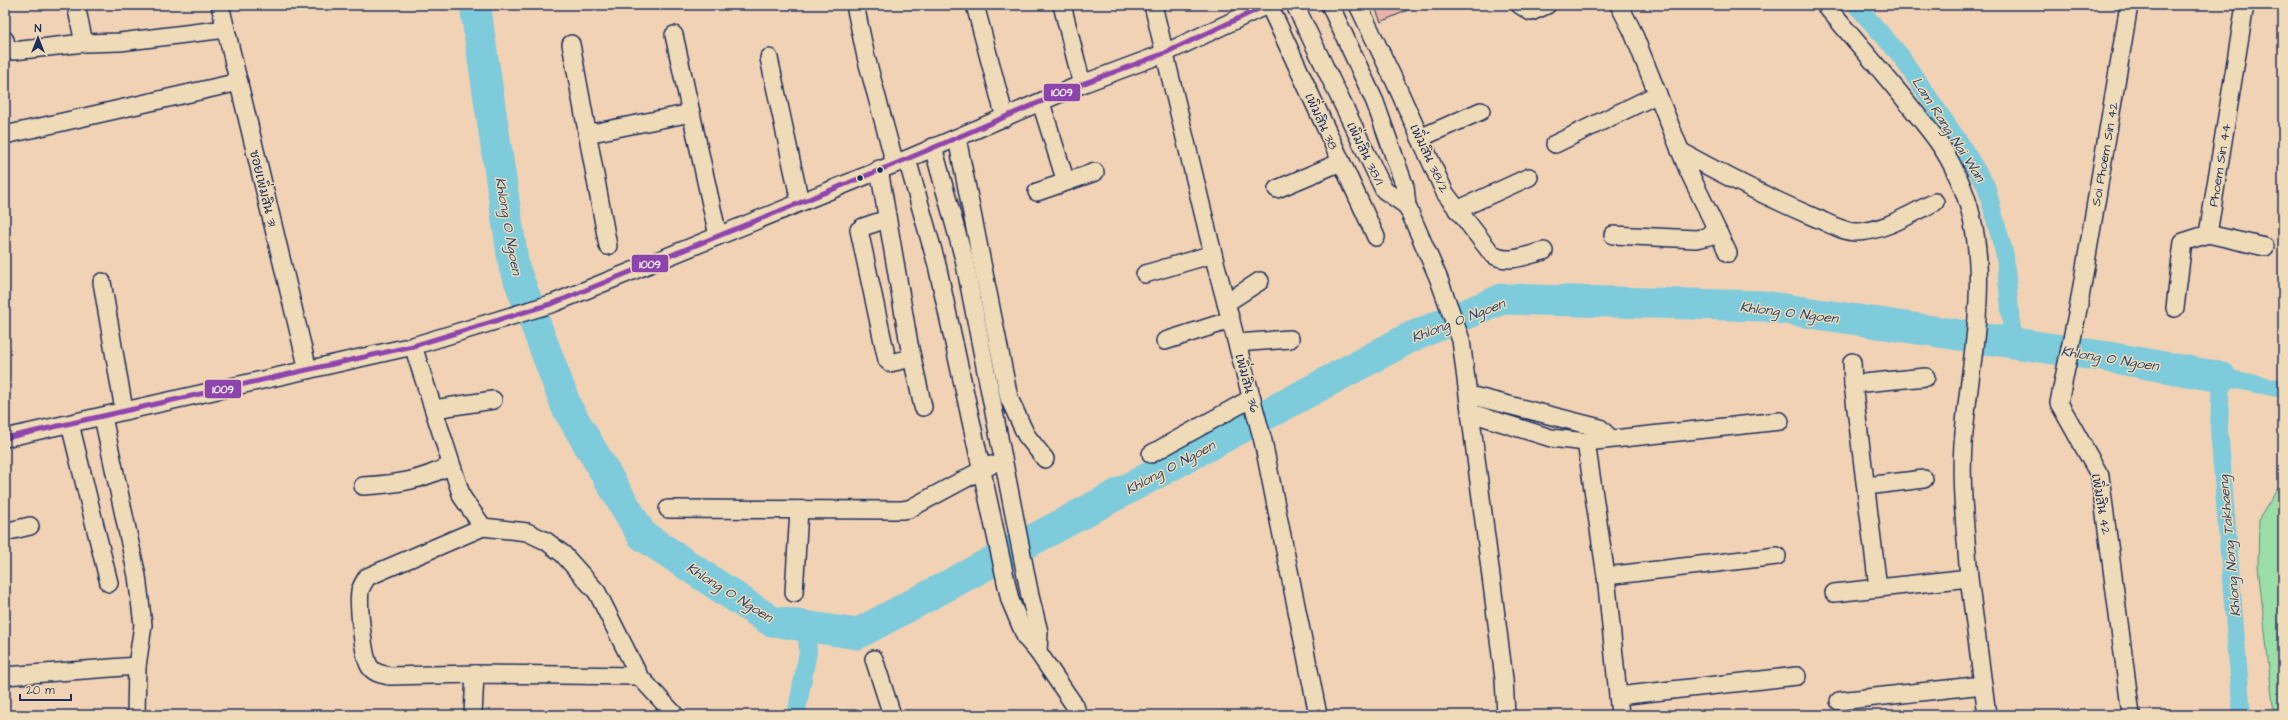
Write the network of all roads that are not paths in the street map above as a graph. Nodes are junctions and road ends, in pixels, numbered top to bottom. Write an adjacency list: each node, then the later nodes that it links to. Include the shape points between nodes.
1 (76, 5): 20 (street)
2 (220, 5): 17 (street, ซอยเพิ่มสิน 31)
3 (855, 5): 41 (street)
4 (975, 5): 30 (street)
5 (1062, 5): 25 (street)
6 (1153, 5): 22 (street, เพิ่มสิน 36)
7 (1265, 5): 22 (street); 40 (street, เพิ่มสิน 38)
8 (1295, 5): 37 (street, เพิ่มสิน 38/1)
9 (1330, 5): 33 (street, เพิ่มสิน 38/1, via 1375,102)
10 (1358, 5): 35 (street, เพิ่มสิน 38/2)
11 (1520, 5): 12 (street, via 1531,12)
12 (1547, 5)
13 (1619, 5): 26 (street)
14 (1825, 5): 106 (street, via 1926,126 1953,167 1968,201 1976,238 1979,316 1963,445)
15 (2129, 5): 66 (street, Soi Phoem Sin 42)
16 (2245, 5): 53 (street, Phoem Sin 44)
17 (226, 29): 20 (street, via 120,42); 24 (street, ซอยเพิ่มสิน 31)
18 (674, 35): 29 (street)
19 (5, 40): 20 (street, via 6,46 13,51)
20 (84, 43)
21 (571, 44): 31 (street)
22 (1165, 53): 25 (street); 61 (street, เพิ่มสิน 36)
23 (769, 58): 47 (street)
24 (239, 82): 32 (street); 75 (street, ซอยเพิ่มสิน 31)
25 (1082, 84): 27 (street)
26 (1658, 94): 36 (street); 39 (street)
27 (1041, 103): 30 (street); 44 (street)
28 (1481, 111): 35 (street)
29 (691, 113): 31 (street); 55 (street)
30 (1005, 118): 34 (street)
31 (587, 134): 57 (street)
32 (5, 135)
33 (1387, 137): 37 (street); 49 (street, เพิ่มสิน 38/1, via 1405,187)
34 (957, 138): 38 (street); 92 (street, via 1009,398 1026,435)
35 (1420, 138): 50 (street, เพิ่มสิน 38/2, via 1445,193)
36 (1555, 144)
37 (1362, 146): 49 (street, เพิ่มสิน 38/1, via 1384,190)
38 (933, 147): 41 (street); 93 (street, via 964,258)
39 (1680, 151): 48 (street, via 1780,203 1834,226 1856,232 1880,227); 52 (street)
40 (1341, 162): 45 (street); 56 (street, เพิ่มสิน 38)
41 (894, 164): 47 (street); 51 (street); 95 (street, via 937,265)
42 (1095, 172): 44 (street)
43 (1528, 177): 50 (street)
44 (1066, 182): 46 (street)
45 (1277, 190)
46 (1037, 192)
47 (800, 202): 55 (street)
48 (1935, 202)
49 (1407, 206): 78 (street, via 1438,277 1461,340)
50 (1457, 210): 59 (street, เพิ่มสิน 38/2, via 1492,254 1499,259 1507,260)
51 (887, 218): 73 (street); 73 (street, via 859,230 887,360 890,363)
52 (1719, 234): 54 (street, via 1696,239); 60 (street)
53 (2208, 234): 58 (street); 67 (street, via 2183,242)
54 (1613, 235)
55 (718, 236): 72 (street, via 554,303)
56 (1376, 237)
57 (608, 246)
58 (2265, 247)
59 (1544, 251)
60 (1728, 253)
61 (1213, 254): 62 (street); 65 (street, เพิ่มสิน 36)
62 (1145, 274)
63 (1260, 281): 65 (street)
64 (102, 282): 83 (street)
65 (1226, 303): 68 (street, เพิ่มสิน 36)
66 (2079, 304): 130 (street, เพิ่มสิน 42, via 2059,403 2100,476)
67 (2175, 308)
68 (1231, 320): 70 (street); 71 (street, เพิ่มสิน 36)
69 (1290, 339): 71 (street)
70 (1165, 341)
71 (1237, 343): 80 (street, เพิ่มสิน 36)
72 (413, 346): 75 (street); 82 (street)
73 (912, 358): 81 (street)
74 (1852, 362): 77 (street)
75 (308, 370): 83 (street)
76 (1926, 377): 77 (street)
77 (1853, 384): 98 (street)
78 (1468, 395): 84 (street); 89 (street, via 1600,428)
79 (493, 400): 82 (street)
80 (1253, 400): 91 (street); 126 (street, เพิ่มสิน 36)
81 (923, 407)
82 (434, 409): 94 (street)
83 (124, 410): 85 (street)
84 (1471, 413): 90 (street, via 1551,438); 127 (street, via 1504,679)
85 (103, 417): 87 (street); 113 (street, via 137,576 143,625)
86 (1780, 421): 89 (street)
87 (70, 424): 88 (street); 107 (street)
88 (5, 438)
89 (1610, 438): 90 (street)
90 (1586, 442): 105 (street)
91 (1151, 454)
92 (1045, 459)
93 (1004, 460): 95 (street); 111 (street, via 1039,632)
94 (451, 465): 97 (street, via 429,476 402,484); 102 (street, via 462,498)
95 (981, 469): 100 (street, via 909,509); 111 (street, via 1010,600 1026,638)
96 (1924, 479): 98 (street)
97 (363, 486)
98 (1866, 486): 108 (street)
99 (668, 509): 100 (street)
100 (798, 510): 109 (street)
101 (30, 526): 103 (street)
102 (483, 526): 114 (street, via 367,577 360,591 366,660 370,668 389,676); 116 (street, via 527,532 546,541 563,554 597,592)
103 (5, 532)
104 (1777, 556): 105 (street)
105 (1606, 576): 119 (street)
106 (1969, 578): 108 (street); 118 (street)
107 (109, 583)
108 (1878, 588): 110 (street)
109 (794, 593)
110 (1834, 593)
111 (1038, 652): 125 (street, via 1075,706)
112 (874, 659): 124 (street)
113 (136, 666): 115 (street); 121 (street)
114 (475, 674): 116 (street); 122 (street)
115 (5, 676)
116 (639, 676): 123 (street)
117 (1797, 676): 119 (street)
118 (1983, 685): 120 (street); 129 (street)
119 (1618, 696): 128 (street)
120 (1839, 701)
121 (136, 715)
122 (473, 715)
123 (675, 715)
124 (892, 715)
125 (1078, 715)
126 (1318, 715)
127 (1506, 715)
128 (1620, 715)
129 (1987, 715)
130 (2131, 715)

